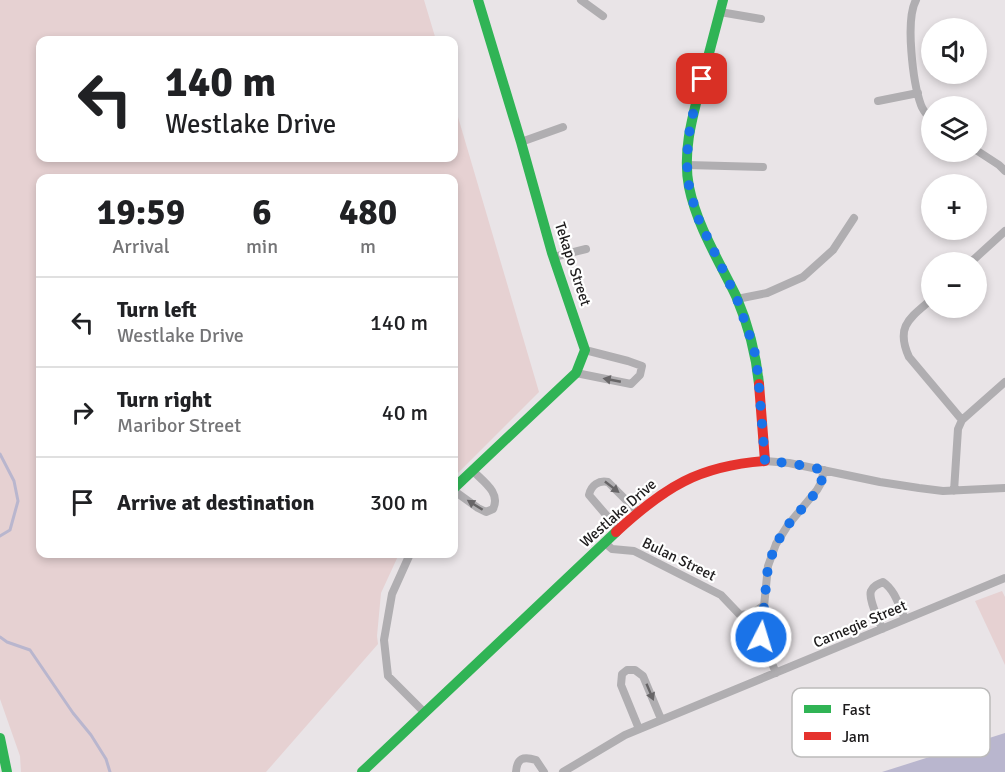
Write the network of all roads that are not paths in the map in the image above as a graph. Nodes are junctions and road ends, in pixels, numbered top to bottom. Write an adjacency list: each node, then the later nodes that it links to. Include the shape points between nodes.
1 (478, 0): 12 (street, Tekapo Street)
2 (580, 0): 6 (street)
3 (723, 0): 5 (street)
4 (915, 0): 8 (street, via 911,33)
5 (720, 12): 7 (street); 14 (street, via 692,118)
6 (603, 16)
7 (760, 19)
8 (918, 93): 9 (street); 10 (street)
9 (878, 101)
10 (921, 104)
11 (563, 128): 12 (street)
12 (521, 142): 21 (street, Tekapo Street)
13 (987, 157): 16 (street)
14 (687, 165): 15 (street); 22 (street, via 697,216)
15 (763, 167)
16 (1005, 171)
17 (854, 218): 22 (street, via 833,249 803,277 767,293)
18 (1005, 231): 20 (street)
19 (586, 249): 21 (street)
20 (982, 252)
21 (554, 257): 24 (street, Tekapo Street)
22 (737, 299): 28 (street, via 754,348)
23 (921, 309): 27 (street, via 909,320 903,334 904,345 909,357)
24 (585, 350): 25 (street); 25 (street, one-way to 25, via 642,366 640,375 631,384)
25 (576, 373): 30 (street)
26 (1005, 382): 27 (street)
27 (962, 420): 33 (street)
28 (765, 461): 29 (street, Westlake Drive); 35 (street, Westlake Drive, via 722,466 693,476 666,490)
29 (824, 470): 33 (street, Westlake Drive, via 919,489); 40 (street, via 818,490 776,544 768,566)
30 (473, 471): 31 (street); 34 (street, one-way to 34, via 494,492 493,509 486,512)
31 (458, 485)
32 (1005, 488): 33 (street, Westlake Drive)
33 (954, 491)
34 (458, 494)
35 (638, 512): 36 (street, Westlake Drive); 36 (street, one-way to 35, via 589,495 596,484 608,482)
36 (619, 530): 37 (street, Westlake Drive)
37 (605, 543): 41 (street, Bulan Street, via 612,549 634,551 721,595); 46 (street, Westlake Drive)
38 (408, 558): 46 (street, via 392,594 384,640 388,676)
39 (1005, 578): 42 (street, Carnegie Street)
40 (763, 606): 41 (street); 44 (street)
41 (741, 615): 44 (street, Bulan Street)
42 (905, 619): 43 (street, Carnegie Street); 43 (street, via 893,591 882,582 870,594)
43 (882, 629): 45 (street, Carnegie Street)
44 (761, 637): 45 (street)
45 (776, 673): 47 (street, Carnegie Street)
46 (425, 713): 51 (street, Westlake Drive)
47 (661, 720): 48 (street, Carnegie Street); 48 (street, one-way to 47, via 621,685 622,674 627,670 643,676)
48 (639, 729): 54 (street, Carnegie Street)
49 (0, 738): 50 (street)
50 (7, 772)
51 (362, 772)
52 (516, 772): 53 (street, via 517,764 527,758 536,760)
53 (544, 772)
54 (563, 772)

